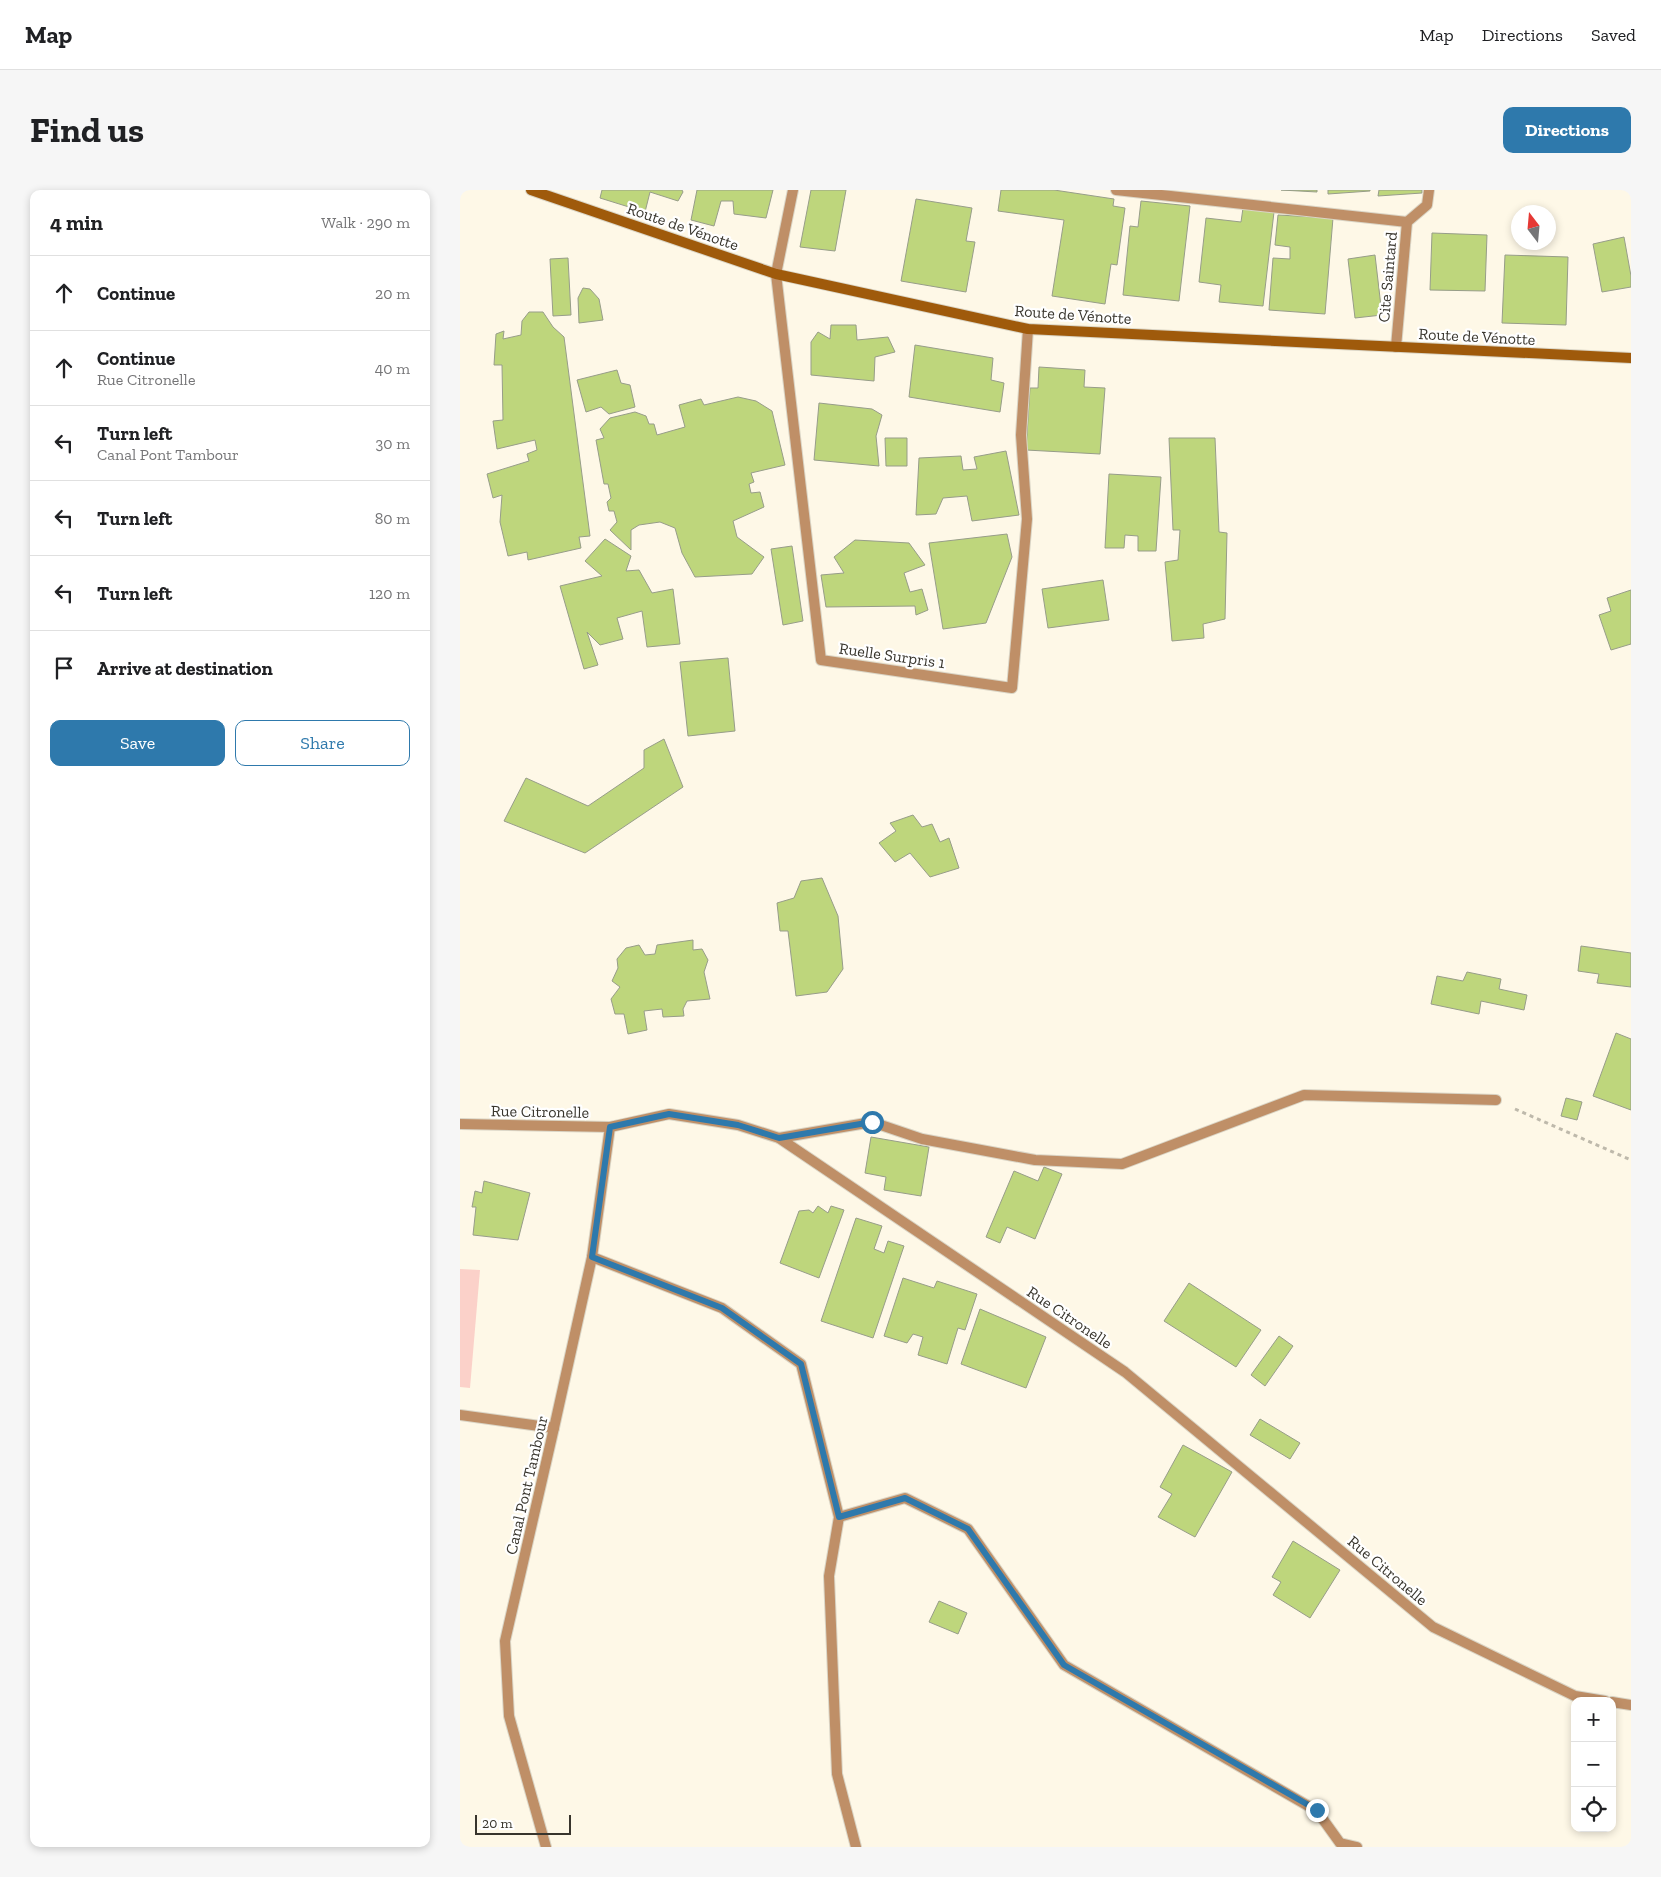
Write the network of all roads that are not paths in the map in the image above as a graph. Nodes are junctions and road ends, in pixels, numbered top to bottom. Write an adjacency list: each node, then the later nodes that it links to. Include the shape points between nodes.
1 (531, 190): 6 (street, Route de Vénotte)
2 (793, 190): 6 (street, Ruelle Surpris 1)
3 (1116, 190): 5 (street)
4 (1429, 190): 5 (street, Cite Saintard, via 1427,205)
5 (1407, 222): 8 (street, Cite Saintard)
6 (776, 274): 7 (street, Route de Vénotte); 7 (street, Ruelle Surpris 1, via 821,660 1012,688 1027,519 1021,435)
7 (1028, 328): 8 (street, Route de Vénotte)
8 (1396, 347): 9 (street, Route de Vénotte)
9 (1631, 358)
10 (1496, 1100): 13 (street, via 1304,1095 1122,1164 1035,1160 922,1139 872,1122)
11 (460, 1124): 12 (street, Rue Citronelle)
12 (610, 1127): 13 (street, Rue Citronelle, via 669,1114 738,1125); 14 (street, Canal Pont Tambour)
13 (779, 1138): 18 (street, Rue Citronelle, via 1125,1372 1432,1627)
14 (592, 1257): 16 (street, Canal Pont Tambour); 17 (street, via 722,1308 801,1364)
15 (460, 1415): 16 (street)
16 (554, 1428): 21 (street, Canal Pont Tambour, via 505,1641 509,1716)
17 (839, 1517): 22 (street, via 829,1576 837,1774); 23 (street, via 905,1498 968,1529 1064,1665 1317,1810 1340,1843)
18 (1580, 1697)
19 (1616, 1703): 20 (street)
20 (1631, 1705)
21 (546, 1847)
22 (856, 1847)
23 (1357, 1847)

